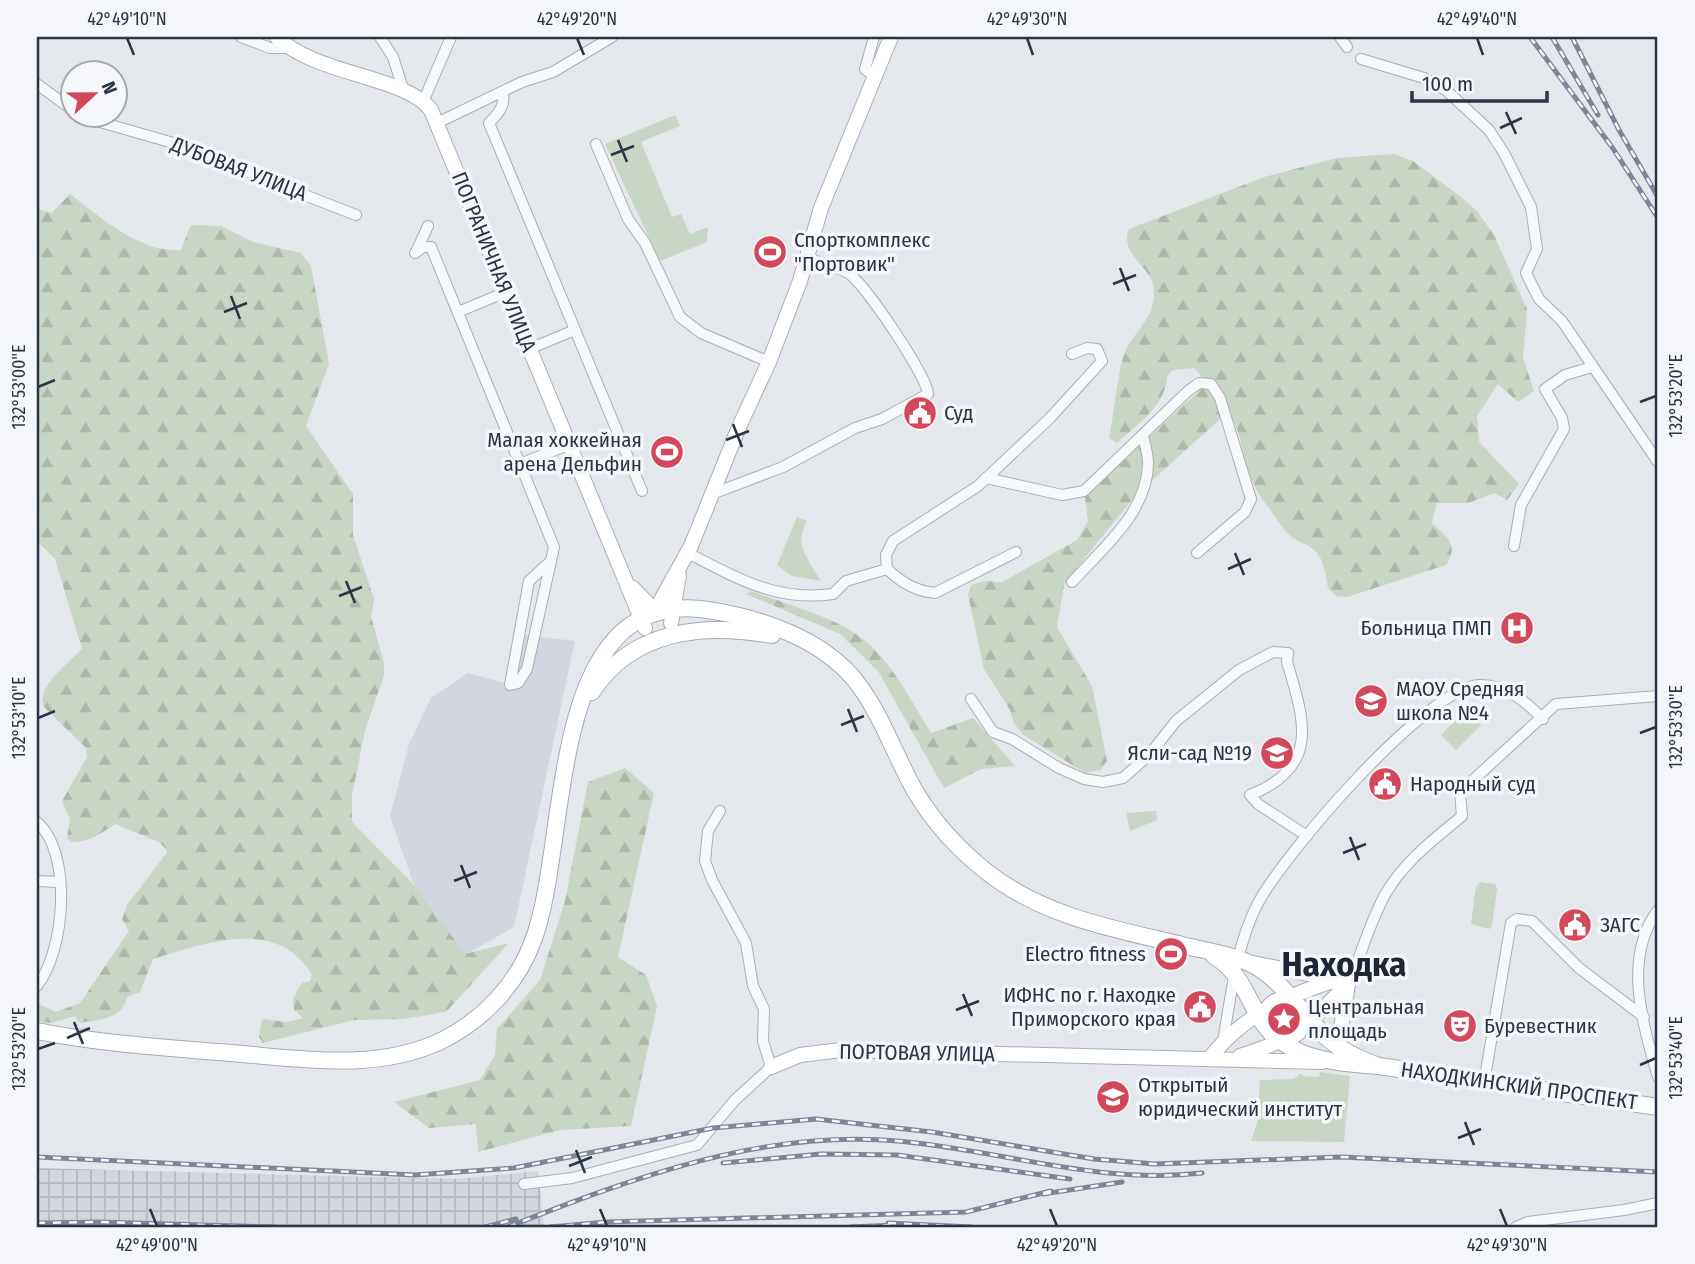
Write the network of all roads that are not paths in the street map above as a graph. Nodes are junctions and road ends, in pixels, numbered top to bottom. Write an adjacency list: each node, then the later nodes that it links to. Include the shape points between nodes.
1 (241, 37): 10 (street, via 270,48)
2 (277, 37): 10 (main road, ПОГРАНИЧНАЯ УЛИЦА)
3 (380, 37): 14 (street, via 393,57)
4 (452, 37): 17 (street)
5 (612, 37): 15 (street, via 553,72)
6 (874, 37): 12 (street, via 865,69)
7 (891, 37): 12 (main road)
8 (1340, 37): 9 (street)
9 (1347, 47)
10 (290, 48): 14 (main road, ПОГРАНИЧНАЯ УЛИЦА)
11 (1361, 60): 30 (street, via 1424,78 1447,91 1489,130 1531,207 1537,249 1526,273 1532,288 1562,321)
12 (875, 77): 23 (main road, via 821,208)
13 (37, 84): 16 (street)
14 (404, 92): 17 (main road, ПОГРАНИЧНАЯ УЛИЦА)
15 (503, 92): 18 (street); 26 (street, via 500,111 489,123)
16 (60, 101)
17 (423, 102): 18 (main road, ПОГРАНИЧНАЯ УЛИЦА)
18 (438, 123): 24 (main road, ПОГРАНИЧНАЯ УЛИЦА)
19 (128, 130): 21 (street, ДУБОВАЯ УЛИЦА, via 212,154)
20 (596, 144): 29 (street, via 628,219 645,243 680,317 701,333)
21 (356, 215)
22 (428, 226): 25 (street, via 415,253 431,247)
23 (807, 258): 29 (main road); 37 (street, via 849,273 864,289 910,354 928,394 783,467)
24 (506, 292): 25 (street); 27 (main road, ПОГРАНИЧНАЯ УЛИЦА)
25 (458, 312): 34 (street)
26 (575, 330): 27 (street); 36 (street)
27 (529, 349): 32 (main road, ПОГРАНИЧНАЯ УЛИЦА)
28 (1072, 355): 35 (street, via 1097,349 1102,361)
29 (769, 362): 37 (main road)
30 (1592, 367): 33 (street); 38 (street, via 1565,375 1545,389 1564,429 1521,505)
31 (1143, 436): 35 (street, via 1084,491 1062,495); 40 (street, via 1199,383 1211,384 1220,398 1251,499 1245,512); 44 (street, via 1148,464 1141,497 1121,528)
32 (568, 445): 34 (street); 45 (main road, ПОГРАНИЧНАЯ УЛИЦА, via 622,573)
33 (1658, 462)
34 (520, 464): 42 (street, via 554,547)
35 (986, 478): 43 (street, via 893,541 886,555)
36 (642, 491)
37 (712, 494): 41 (main road)
38 (1514, 547)
39 (1016, 552): 43 (street, via 935,593 901,581)
40 (1197, 553)
41 (685, 558): 43 (street, via 750,585 798,596 834,594 846,581); 45 (main road); 46 (main road)
42 (551, 561): 42 (street, via 527,669 518,683 510,685 529,581)
43 (887, 569)
44 (1072, 582)
45 (647, 619): 46 (main road); 46 (main road, via 652,636); 51 (main road, via 618,634 602,653)
46 (669, 622): 47 (main road, via 695,631 740,630); 47 (main road, via 738,616); 51 (main road, via 608,671)
47 (815, 646): 58 (main road, НАХОДКИНСКИЙ ПРОСПЕКТ, via 865,693 928,810 953,842 988,873 1066,915)
48 (1658, 696): 50 (street, via 1556,704)
49 (971, 699): 54 (street, via 993,732 1059,768 1093,780 1123,778 1176,721 1229,677 1272,652 1288,653 1303,745 1297,762 1280,779 1250,794)
50 (1543, 719): 54 (street, via 1523,699 1490,686 1453,693 1371,764); 59 (street, via 1460,792 1462,816 1400,873)
51 (574, 729): 67 (main road, via 535,938 511,983 463,1029 405,1054 363,1061 107,1044)
52 (720, 811): 73 (street, via 708,831 705,861 746,943 753,986 764,1009 763,1041)
53 (37, 822): 56 (street, via 57,850)
54 (1307, 836): 58 (street, via 1257,905)
55 (37, 881): 56 (street)
56 (59, 882): 60 (street, via 54,956)
57 (1658, 910): 64 (street, via 1647,929 1637,967)
58 (1241, 965): 59 (main road); 61 (main road, НАХОДКИНСКИЙ ПРОСПЕКТ); 63 (main road, НАХОДКИНСКИЙ ПРОСПЕКТ); 69 (street)
59 (1342, 981): 61 (main road); 65 (main road); 70 (main road)
60 (37, 986)
61 (1281, 999): 62 (main road, НАХОДКИНСКИЙ ПРОСПЕКТ); 63 (main road); 66 (main road, via 1266,1013)
62 (1300, 1008): 65 (main road, НАХОДКИНСКИЙ ПРОСПЕКТ); 68 (main road, via 1302,1026)
63 (1258, 1015): 66 (main road, НАХОДКИНСКИЙ ПРОСПЕКТ); 69 (main road)
64 (1643, 1017): 74 (street); 75 (street, via 1579,968 1532,921 1517,919 1511,923)
65 (1312, 1021): 68 (main road); 70 (main road, НАХОДКИНСКИЙ ПРОСПЕКТ)
66 (1269, 1030): 68 (main road, НАХОДКИНСКИЙ ПРОСПЕКТ)
67 (37, 1031)
68 (1288, 1038): 70 (main road, НАХОДКИНСКИЙ ПРОСПЕКТ, via 1303,1054); 72 (main road)
69 (1223, 1041): 71 (main road)
70 (1340, 1055): 72 (main road, ПОРТОВАЯ УЛИЦА); 75 (main road, НАХОДКИНСКИЙ ПРОСПЕКТ)
71 (1209, 1059): 72 (main road, ПОРТОВАЯ УЛИЦА); 73 (main road, ПОРТОВАЯ УЛИЦА, via 841,1050 800,1055)
72 (1229, 1059)
73 (771, 1067): 77 (street, via 697,1145 572,1178)
74 (1658, 1077)
75 (1483, 1083): 76 (main road, НАХОДКИНСКИЙ ПРОСПЕКТ)
76 (1658, 1107)
77 (524, 1184)
78 (1658, 1203): 79 (street)
79 (1516, 1227)

